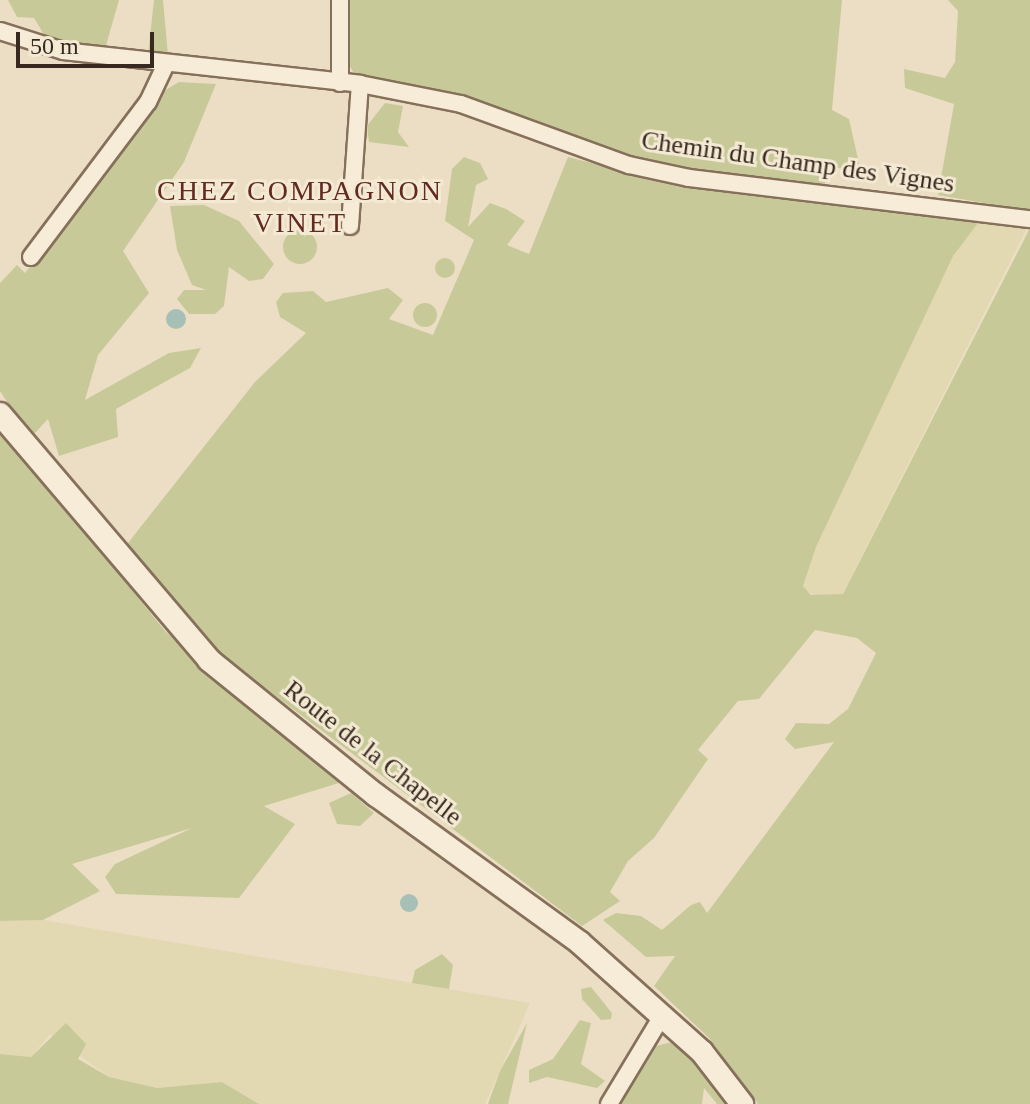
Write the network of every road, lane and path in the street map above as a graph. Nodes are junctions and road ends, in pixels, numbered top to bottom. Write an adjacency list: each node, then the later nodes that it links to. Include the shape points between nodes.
1 (340, 0): 4 (street)
2 (0, 31): 3 (street, Chemin du Champ des Vignes, via 63,51)
3 (166, 64): 4 (street, Chemin du Champ des Vignes); 8 (street, via 148,102)
4 (340, 83): 5 (street, Chemin du Champ des Vignes)
5 (360, 84): 6 (street, Chemin du Champ des Vignes, via 461,104 629,165 689,178); 7 (street)
6 (1030, 219)
7 (350, 226)
8 (31, 257)
9 (0, 414): 10 (main road, Route de la Chapelle, via 209,660 376,795 579,942)
10 (662, 1016): 11 (street); 12 (main road, Route de la Chapelle)
11 (609, 1104)
12 (742, 1104)

